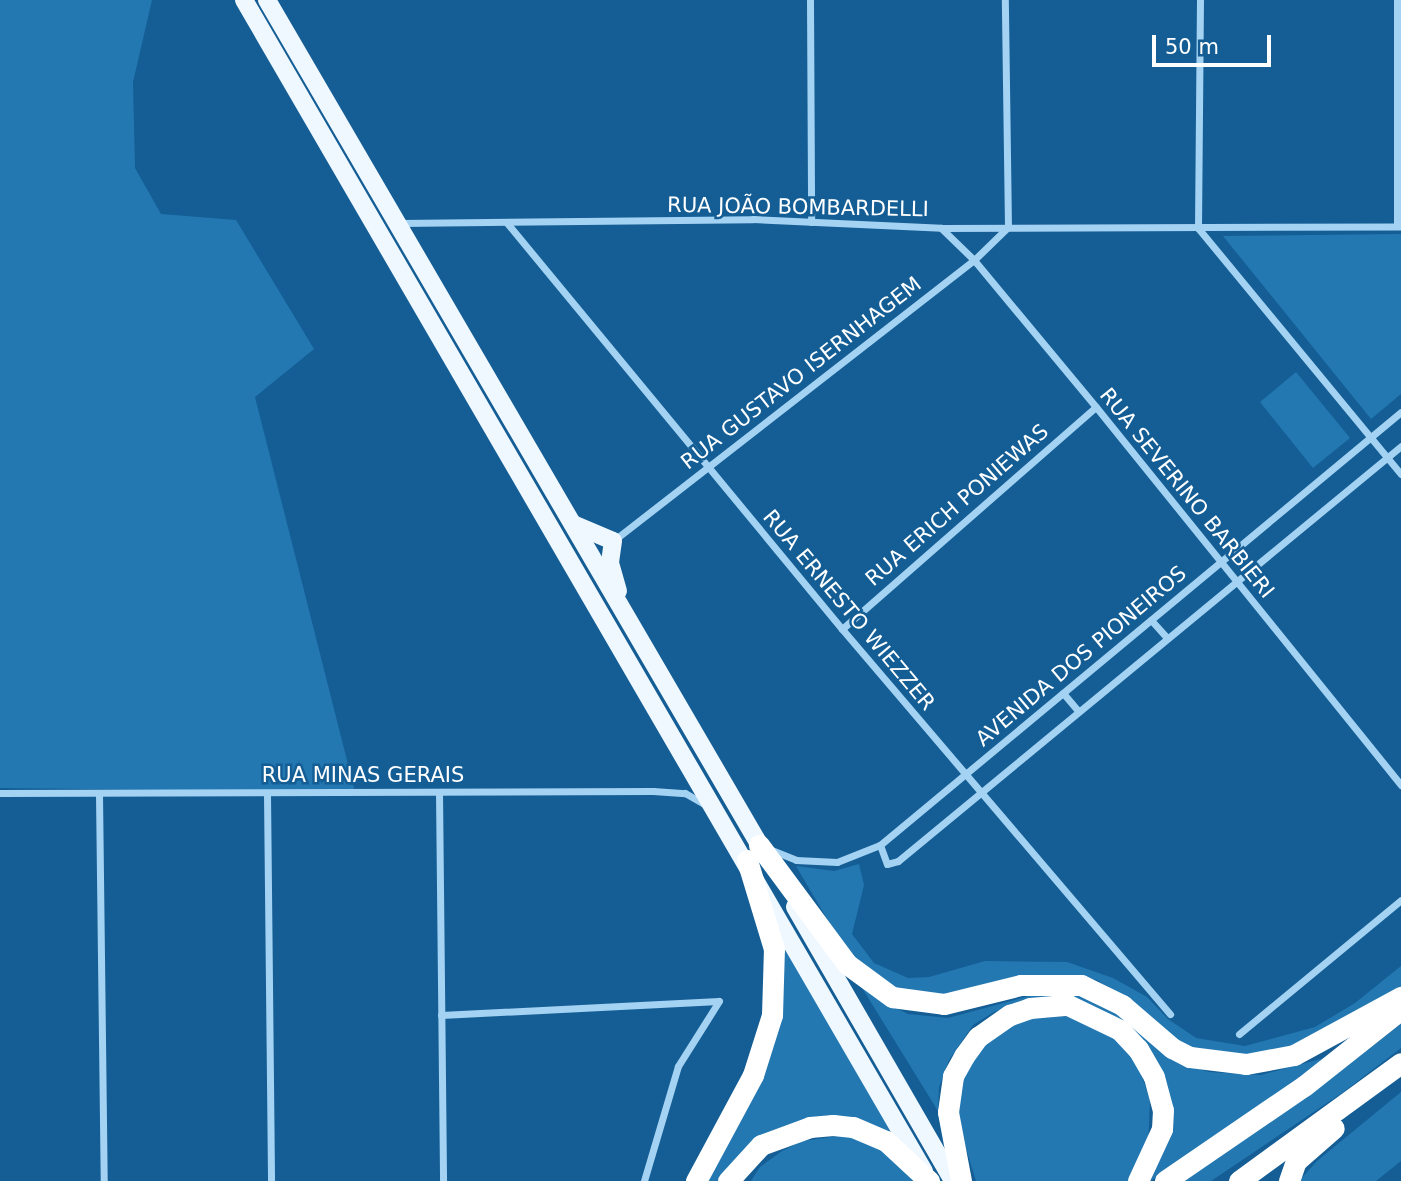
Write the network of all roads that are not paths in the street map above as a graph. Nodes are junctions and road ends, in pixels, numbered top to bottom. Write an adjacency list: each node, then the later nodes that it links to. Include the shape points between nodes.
1 (244, 0): 39 (main road)
2 (267, 0): 8 (main road)
3 (810, 0): 7 (street)
4 (1005, 0): 11 (street)
5 (1200, 0): 13 (street)
6 (1397, 0): 10 (street)
7 (811, 222): 9 (street, RUA JOÃO BOMBARDELLI); 12 (street, RUA JOÃO BOMBARDELLI)
8 (396, 223): 9 (street, RUA JOÃO BOMBARDELLI); 22 (main road)
9 (507, 223): 20 (street, RUA ERNESTO WIEZZER)
10 (1399, 226): 13 (street, RUA JOÃO BOMBARDELLI)
11 (1008, 227): 12 (street, RUA JOÃO BOMBARDELLI); 13 (street, RUA JOÃO BOMBARDELLI); 14 (street, RUA GUSTAVO ISERNHAGEM)
12 (941, 228): 14 (street, RUA SEVERINO BARBIERI)
13 (1198, 228): 17 (street)
14 (974, 260): 15 (street, RUA SEVERINO BARBIERI); 20 (street, RUA GUSTAVO ISERNHAGEM)
15 (1096, 407): 24 (street, RUA SEVERINO BARBIERI); 28 (street, RUA ERICH PONIEWAS)
16 (1401, 412): 17 (street, AVENIDA DOS PIONEIROS)
17 (1371, 438): 19 (street); 24 (street, AVENIDA DOS PIONEIROS)
18 (1401, 446): 19 (street)
19 (1388, 458): 21 (street); 25 (street)
20 (708, 467): 23 (street, RUA GUSTAVO ISERNHAGEM); 28 (street, RUA ERNESTO WIEZZER)
21 (1401, 474)
22 (570, 522): 23 (main road); 26 (main road)
23 (613, 541): 26 (main road, via 610,563)
24 (1220, 562): 25 (street, RUA SEVERINO BARBIERI); 27 (street, AVENIDA DOS PIONEIROS)
25 (1235, 582): 29 (street); 33 (street, RUA SEVERINO BARBIERI)
26 (624, 614): 41 (main road)
27 (1151, 621): 29 (street); 30 (street, AVENIDA DOS PIONEIROS)
28 (842, 629): 32 (street, RUA ERNESTO WIEZZER)
29 (1167, 638): 31 (street)
30 (1063, 693): 31 (street); 32 (street, AVENIDA DOS PIONEIROS)
31 (1078, 711): 36 (street)
32 (965, 775): 36 (street, RUA ERNESTO WIEZZER); 40 (street, AVENIDA DOS PIONEIROS)
33 (1401, 785)
34 (439, 792): 38 (street, RUA MINAS GERAIS); 39 (street, RUA MINAS GERAIS, via 685,793); 46 (street)
35 (0, 793): 37 (street, RUA MINAS GERAIS)
36 (979, 793): 40 (street, via 892,864 882,859); 45 (street, RUA ERNESTO WIEZZER)
37 (99, 794): 38 (street, RUA MINAS GERAIS); 50 (street)
38 (267, 794): 51 (street)
39 (721, 815): 41 (main road)
40 (880, 845): 41 (street, AVENIDA DOS PIONEIROS, via 836,862)
41 (753, 852): 43 (highway, via 847,964 892,997 944,1004 1021,985 1081,985 1115,1001 1190,1057 1246,1064 1294,1055); 54 (highway, via 774,949 772,1015 753,1075); 56 (main road); 57 (main road)
42 (1401, 900): 47 (street)
43 (1401, 997)
44 (1401, 1009): 60 (highway, via 1304,1086)
45 (1170, 1014)
46 (441, 1015): 52 (street); 53 (street, via 719,1001 678,1066)
47 (1239, 1034)
48 (1401, 1063): 61 (highway)
49 (1401, 1071): 62 (highway, via 1296,1161)
50 (104, 1181)
51 (271, 1181)
52 (443, 1181)
53 (644, 1181)
54 (696, 1181)
55 (727, 1181): 56 (highway, via 761,1145 796,1131 833,1125 853,1127 886,1141)
56 (930, 1181)
57 (953, 1181)
58 (961, 1181): 59 (highway, via 948,1112 953,1076 964,1056 984,1031 1010,1015 1030,1008 1068,1005 1120,1030 1154,1077 1163,1110 1162,1129)
59 (1138, 1181)
60 (1165, 1181)
61 (1239, 1181)
62 (1289, 1181)

